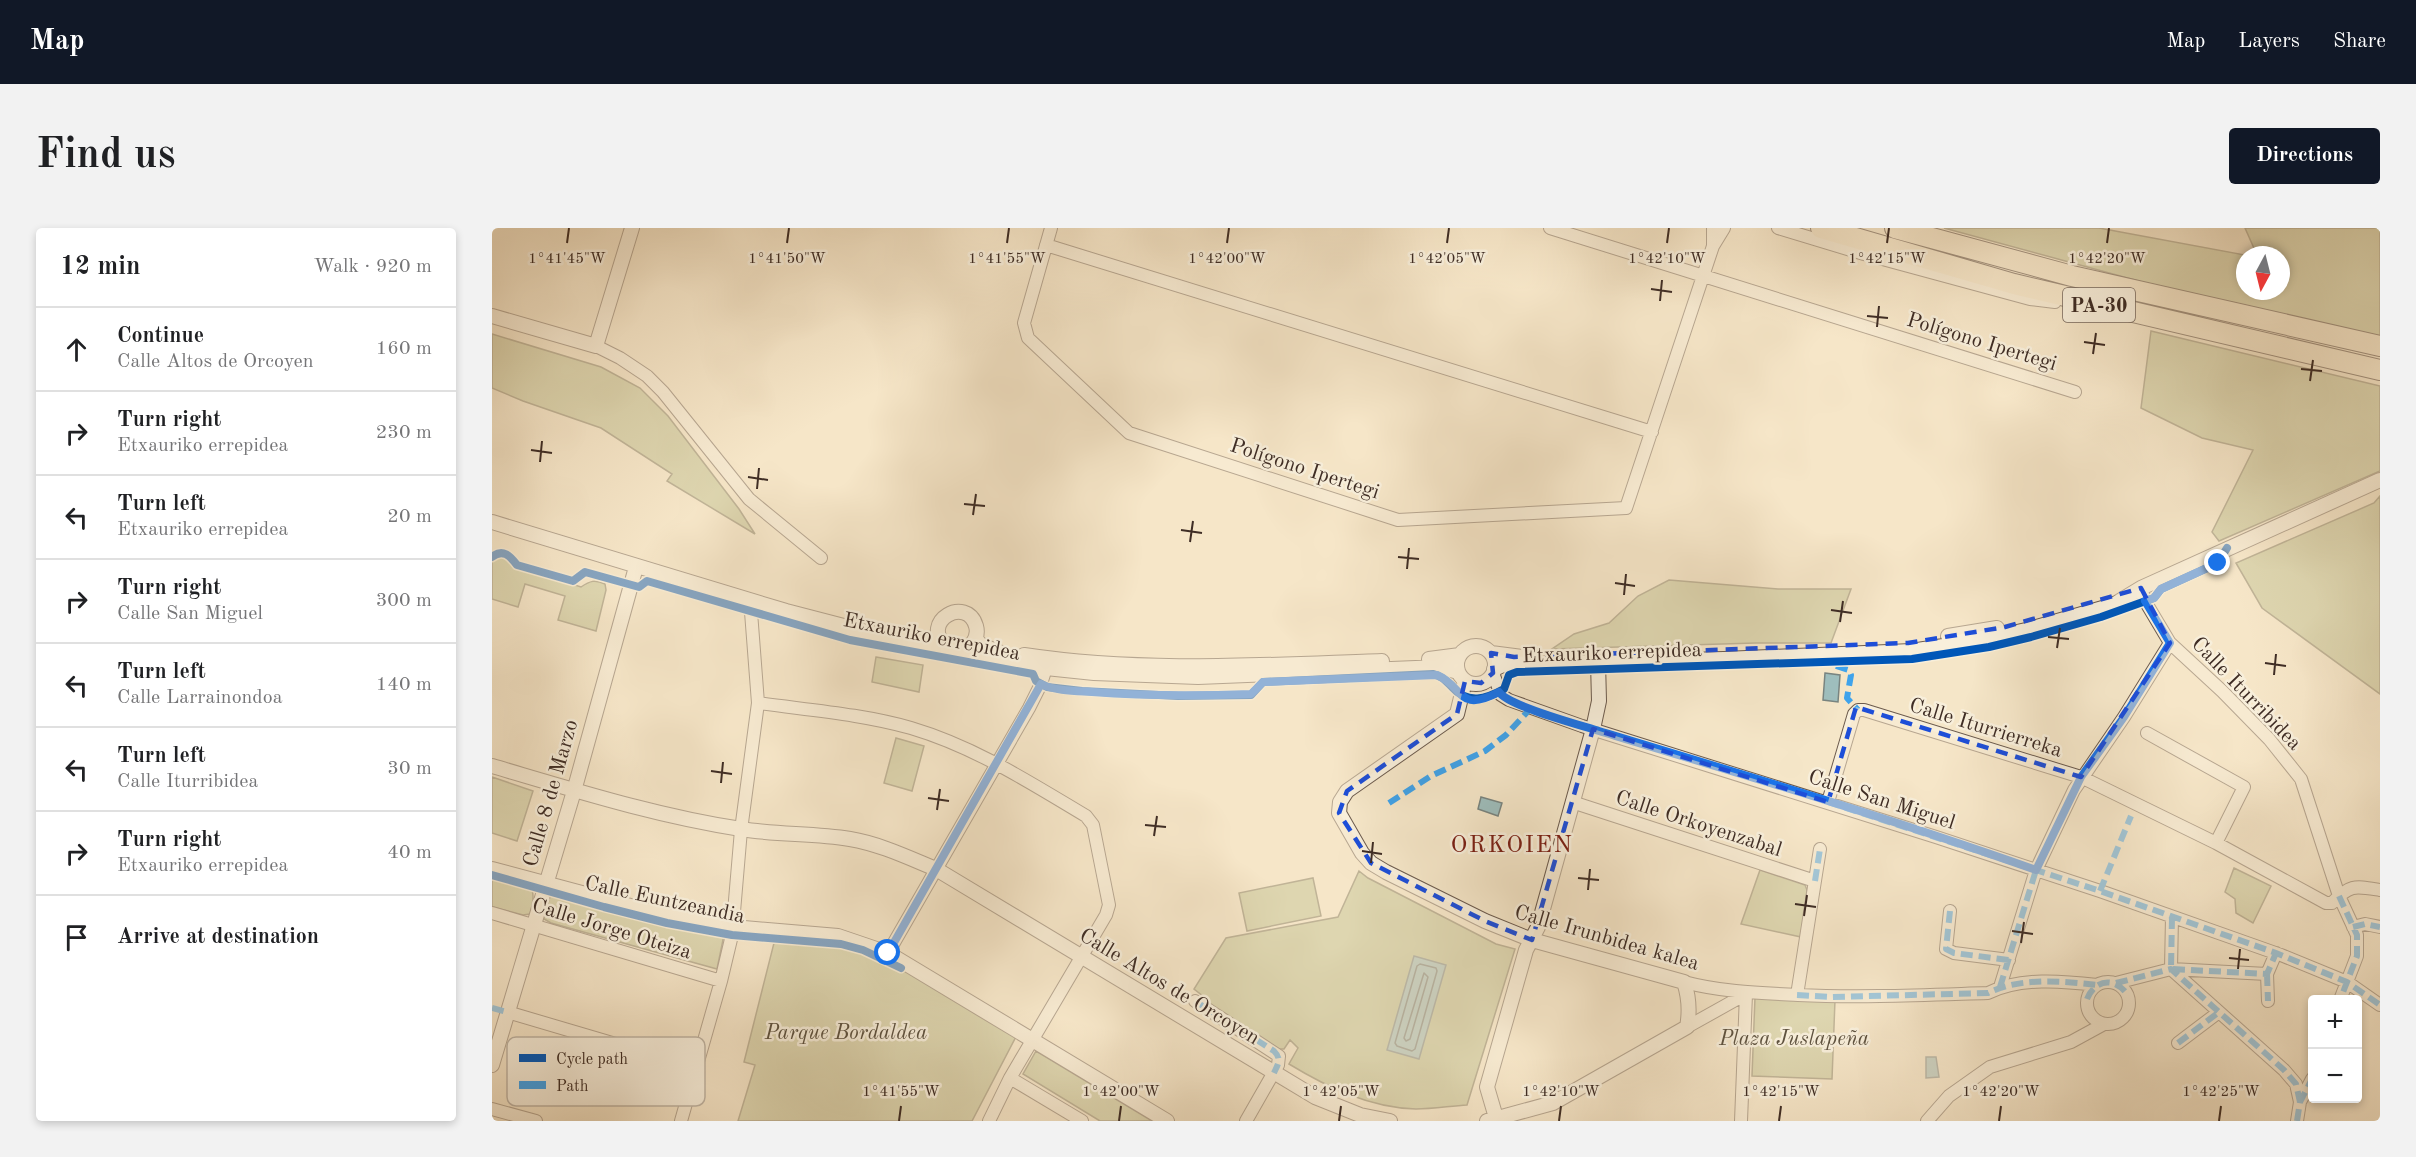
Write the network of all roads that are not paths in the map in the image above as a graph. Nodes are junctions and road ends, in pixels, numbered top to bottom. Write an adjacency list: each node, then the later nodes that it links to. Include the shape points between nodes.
1 (632, 228): 14 (street)
2 (1051, 228): 9 (street, Polígono Ipertegi)
3 (1550, 228): 11 (street, Polígono Ipertegi)
4 (1713, 228): 10 (street, Polígono Ipertegi)
5 (1724, 228): 10 (street, Polígono Ipertegi)
6 (1778, 228): 12 (street, via 2030,299)
7 (1821, 228): 12 (highway, PA-30, via 2014,285)
8 (1895, 228): 15 (highway, PA-30, via 2072,276)
9 (1046, 245): 18 (street); 18 (street, Polígono Ipertegi, via 1024,323 1028,338 1129,433 1398,520 1626,508)
10 (1713, 246): 11 (street, Polígono Ipertegi)
11 (1703, 276): 17 (street, Polígono Ipertegi); 18 (street, Polígono Ipertegi)
12 (2116, 309): 16 (highway, PA-30)
13 (492, 316): 14 (street)
14 (596, 346): 21 (street, via 647,375 749,499)
15 (2380, 346)
16 (2380, 370)
17 (2075, 392)
18 (1652, 432)
19 (2380, 480): 23 (street, Etxauriko errepidea)
20 (492, 522): 22 (street, Etxauriko errepidea)
21 (821, 558)
22 (636, 567): 24 (street, Etxauriko errepidea); 42 (street, Calle 8 de Marzo)
23 (2141, 588): 28 (street, Calle Iturribidea); 30 (street, Etxauriko errepidea, via 2005,627 1908,643 1514,657); 32 (street, Etxauriko errepidea, via 2113,605 2026,630 1911,651)
24 (755, 602): 26 (street, Etxauriko errepidea); 36 (street, via 751,612)
25 (938, 626): 26 (street, Etxauriko errepidea); 27 (street, via 950,613 962,612 976,624); 29 (street, via 939,638)
26 (907, 639): 29 (street, Etxauriko errepidea)
27 (976, 639): 29 (street, via 968,647); 31 (street, Etxauriko errepidea, via 994,651 1117,665 1177,667)
28 (2170, 643): 41 (street); 54 (street, Calle Iturribidea, via 2269,739 2301,779)
29 (951, 649): 33 (street, Etxauriko errepidea)
30 (1491, 653): 31 (street, via 1475,646); 34 (street)
31 (1460, 655): 35 (street, via 1457,666)
32 (1598, 662): 34 (street, Etxauriko errepidea, via 1503,665); 37 (street, via 1599,701)
33 (1046, 668): 35 (street, Etxauriko errepidea, via 1198,678 1440,667); 39 (street)
34 (1494, 671): 35 (street, via 1481,683); 37 (street, Calle San Miguel, via 1501,695 1509,700)
35 (1461, 676): 62 (street, Calle Irunbidea kalea, via 1457,714 1347,791 1339,813 1371,863 1485,921)
36 (758, 703): 39 (street, via 909,728); 45 (street)
37 (1593, 729): 43 (street); 44 (street, Calle San Miguel)
38 (2147, 733): 46 (street, via 2244,787)
39 (998, 763): 49 (street); 65 (street, via 1086,816 1093,825 1109,905)
40 (492, 766): 42 (street, Calle Altos de Orcoyen)
41 (2081, 777): 44 (street, Calle Iturrierreka, via 1858,710); 46 (street, Calle Iturrierreka); 50 (street)
42 (573, 791): 45 (street, Calle Altos de Orcoyen); 52 (street, Calle 8 de Marzo)
43 (1572, 802): 51 (street, Calle Orkoyenzabal); 62 (street)
44 (1828, 802): 50 (street, Calle San Miguel)
45 (741, 830): 49 (street, Calle Altos de Orcoyen, via 853,839); 59 (street)
46 (2216, 843): 54 (street, Calle Iturrierreka, via 2326,903)
47 (1820, 849): 51 (street)
48 (492, 869): 52 (street, Calle Euntzeandia)
49 (936, 869): 63 (street); 65 (street, Calle Altos de Orcoyen)
50 (2036, 870): 57 (street, Calle San Miguel); 66 (street)
51 (1815, 881): 76 (street)
52 (546, 884): 58 (street, Calle 8 de Marzo); 59 (street, Calle Euntzeandia, via 638,909)
53 (2380, 890): 54 (street, Calle Iturrierreka, via 2349,888)
54 (2339, 896): 60 (street, Calle Iturribidea)
55 (1950, 911): 66 (street, via 1946,950)
56 (492, 913): 58 (street, Calle Jorge Oteiza)
57 (2172, 916): 64 (street, Calle San Miguel); 67 (street)
58 (533, 924): 69 (street, Calle Jorge Oteiza); 81 (street, Calle 8 de Marzo)
59 (733, 927): 63 (street, Calle Euntzeandia, via 838,936); 69 (street)
60 (2353, 927): 61 (street); 71 (street, Calle Iturribidea, via 2357,956)
61 (2380, 927)
62 (1532, 940): 70 (street, Calle Irunbidea kalea); 96 (street, via 1524,955 1487,1087)
63 (888, 953): 87 (street, Calle Euntzeandia)
64 (2276, 953): 68 (street); 71 (street, Calle San Miguel)
65 (1081, 957): 87 (street); 90 (street, Calle Altos de Orcoyen)
66 (2009, 960): 74 (street)
67 (2171, 969): 68 (street); 72 (street); 82 (street)
68 (2267, 974): 79 (street)
69 (721, 981): 86 (street)
70 (1684, 982): 75 (street, Calle Irunbidea kalea); 84 (street, via 1688,996)
71 (2347, 982): 77 (street, Calle Iturribidea); 80 (street, Calle San Miguel)
72 (2116, 983): 73 (street); 83 (street, via 2127,994 2129,1009 2121,1020)
73 (2097, 986): 74 (street, Calle Irunbidea kalea, via 2072,982); 83 (street, via 2089,994 2087,1006 2092,1016)
74 (2000, 987): 76 (street, Calle Irunbidea kalea, via 1988,993)
75 (1746, 994): 76 (street, Calle Irunbidea kalea); 84 (street); 104 (street)
76 (1797, 995)
77 (2342, 995)
78 (1195, 1001): 90 (street, via 1274,1051 1280,1060)
79 (2268, 1001)
80 (2380, 1005)
81 (507, 1012): 85 (street); 89 (street, Calle 8 de Marzo)
82 (2219, 1012): 88 (street); 93 (street, via 2284,1070 2296,1084)
83 (2104, 1024): 105 (street, via 2071,1042 1990,1067 1949,1096)
84 (1687, 1028): 96 (street, via 1553,1103)
85 (592, 1037)
86 (705, 1039)
87 (1033, 1040): 91 (street); 101 (street, Calle Euntzeandia)
88 (2178, 1043)
89 (492, 1065)
90 (1274, 1073): 102 (street); 103 (street, Calle Altos de Orcoyen, via 1315,1098 1360,1115)
91 (1010, 1078): 99 (street); 100 (street)
92 (2308, 1088): 93 (street)
93 (2300, 1102): 106 (street)
94 (686, 1106): 98 (street)
95 (492, 1109): 97 (street)
96 (1494, 1120)
97 (536, 1121)
98 (681, 1121)
99 (989, 1121)
100 (1082, 1121)
101 (1167, 1121)
102 (1246, 1121)
103 (1390, 1121)
104 (1741, 1121)
105 (1927, 1121)
106 (2297, 1121)

